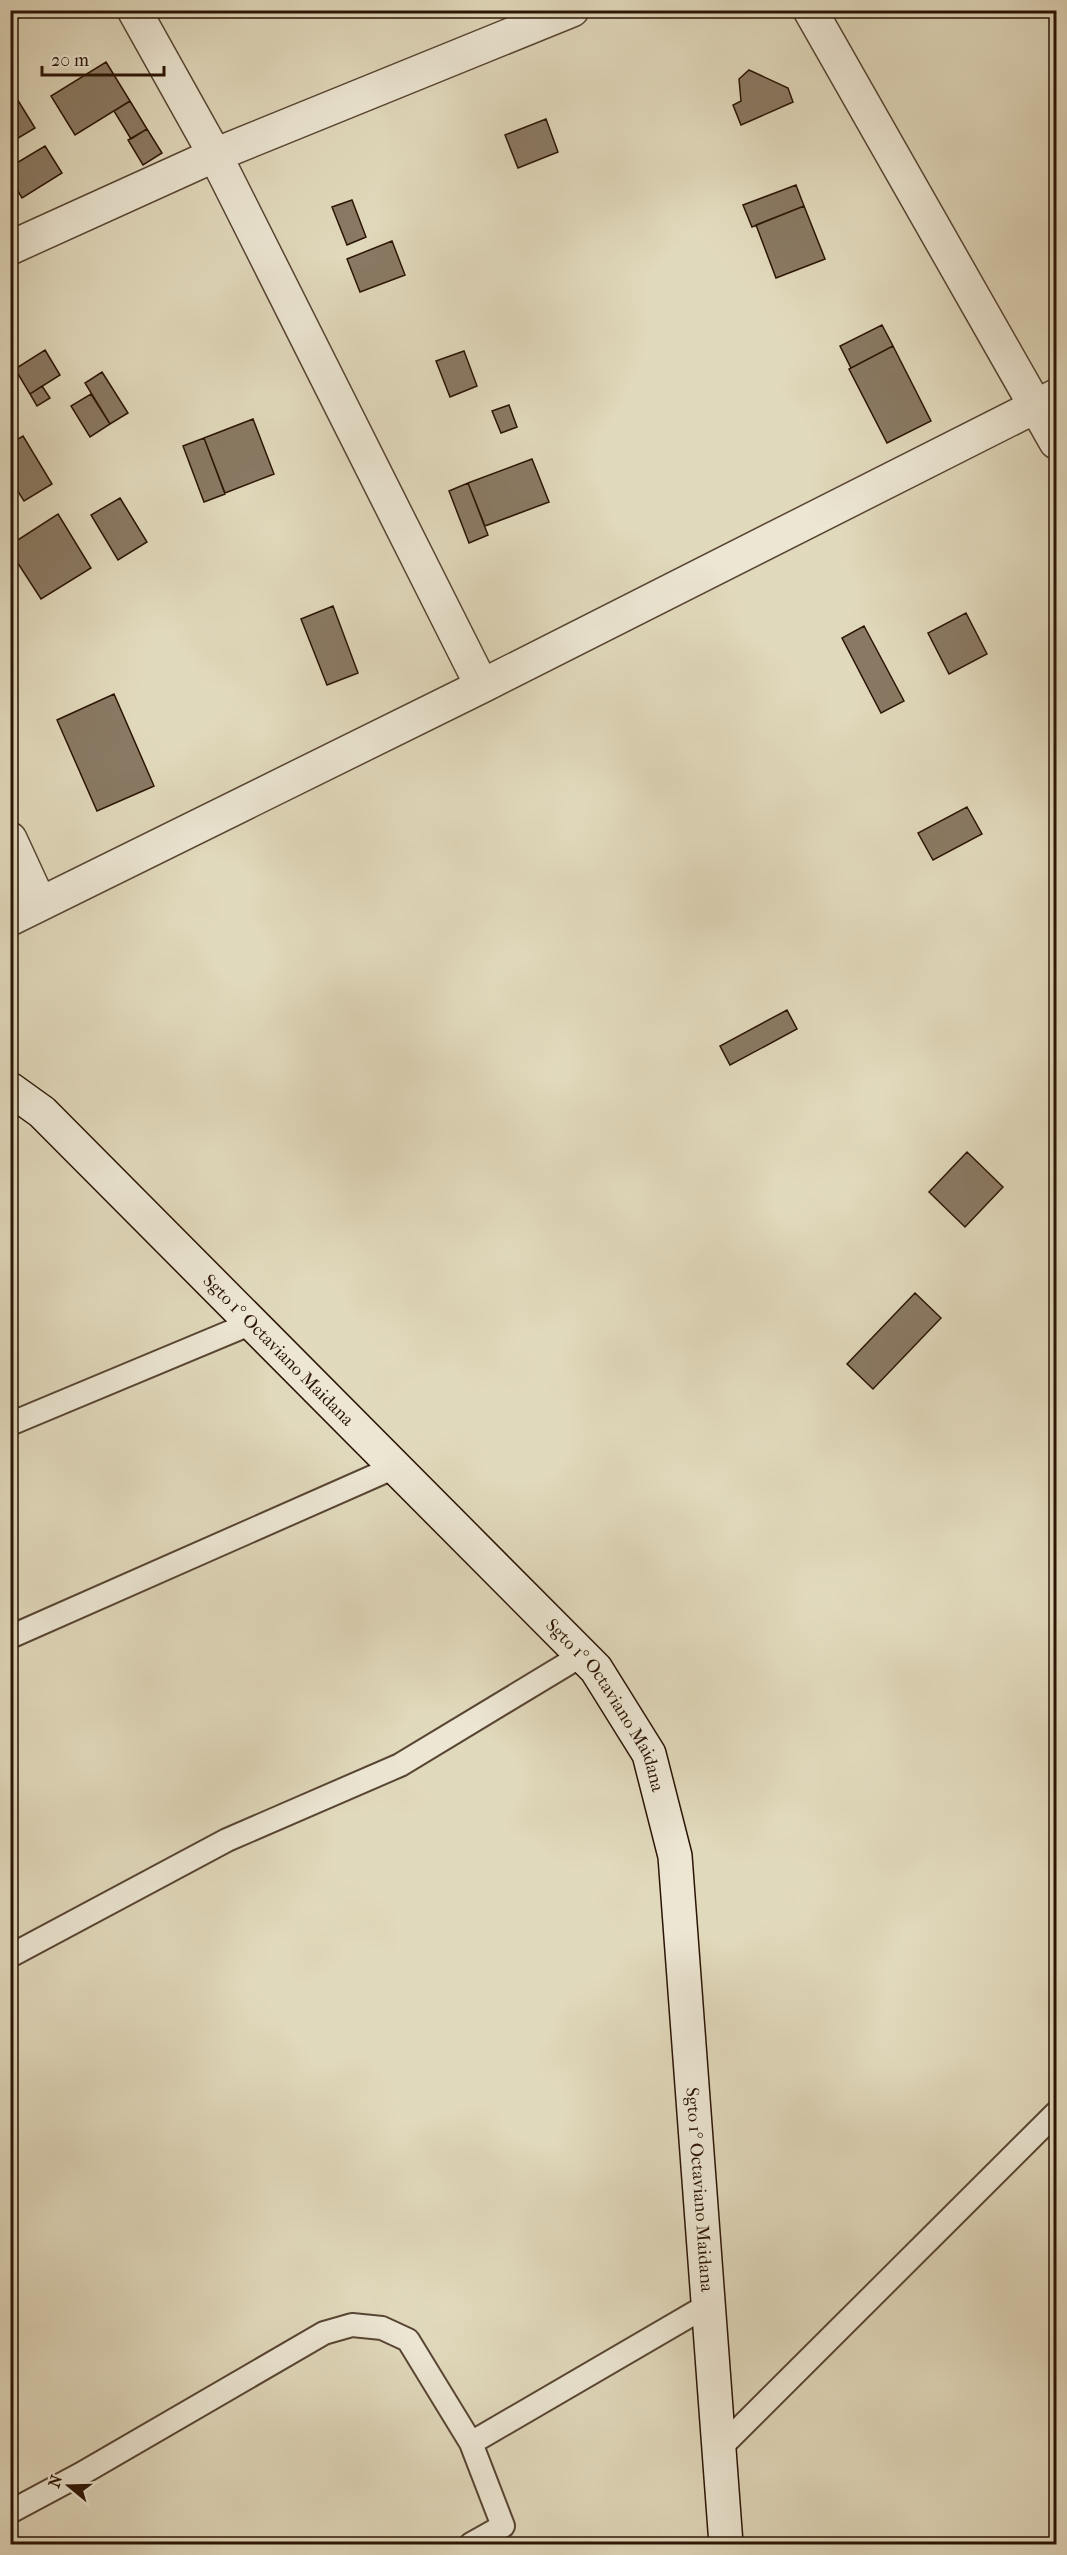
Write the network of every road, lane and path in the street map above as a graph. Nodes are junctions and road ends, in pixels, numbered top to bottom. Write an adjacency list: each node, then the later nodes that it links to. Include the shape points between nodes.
1 (134, 10): 4 (street)
2 (572, 10): 4 (street)
3 (810, 10): 6 (street)
4 (215, 155): 5 (street); 8 (street)
5 (10, 248)
6 (1046, 401): 7 (street); 8 (street)
7 (1056, 442)
8 (482, 686): 10 (street)
9 (10, 839): 10 (street)
10 (40, 904): 11 (street)
11 (10, 919)
12 (10, 1089): 13 (street, Sgto 1° Octaviano Maidana, via 42,1112)
13 (252, 1323): 14 (lane); 15 (street, Sgto 1° Octaviano Maidana)
14 (10, 1424)
15 (395, 1467): 16 (lane); 17 (street, Sgto 1° Octaviano Maidana)
16 (10, 1637)
17 (582, 1655): 18 (lane, via 400,1765 228,1840); 20 (street, Sgto 1° Octaviano Maidana, via 596,1669 649,1754 675,1856)
18 (10, 1956)
19 (1056, 2113): 22 (lane)
20 (708, 2305): 21 (lane); 22 (street, Sgto 1° Octaviano Maidana)
21 (471, 2442): 23 (lane, via 408,2340 382,2328 352,2325 324,2333); 24 (lane, via 503,2526)
22 (719, 2449): 25 (street, Sgto 1° Octaviano Maidana)
23 (10, 2511)
24 (471, 2544)
25 (726, 2544)

